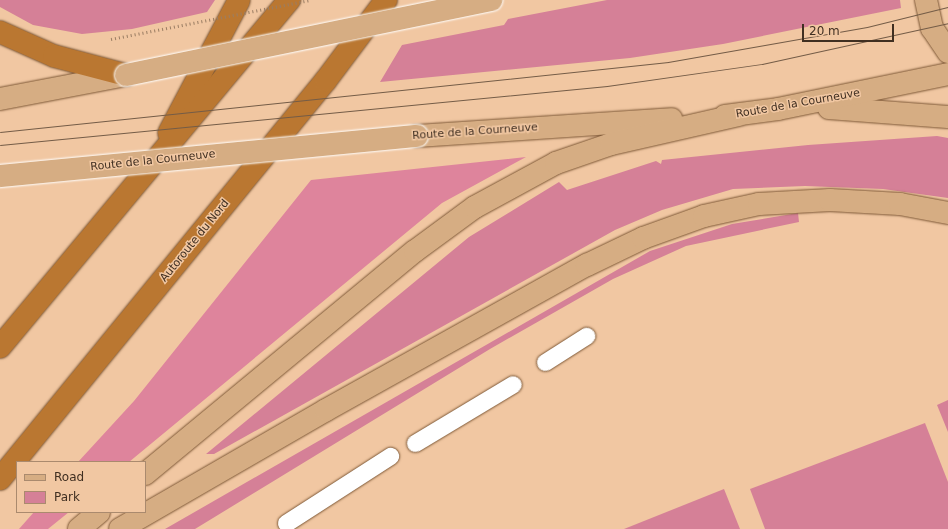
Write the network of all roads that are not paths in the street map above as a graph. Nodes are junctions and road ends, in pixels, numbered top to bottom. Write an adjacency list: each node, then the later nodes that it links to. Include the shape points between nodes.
1 (239, 0): 14 (highway)
2 (289, 0): 14 (highway)
3 (386, 0): 24 (highway, Autoroute du Nord, via 326,80)
4 (491, 0): 9 (main road, bridge)
5 (926, 0): 7 (main road, via 932,28)
6 (0, 32): 9 (highway, via 54,56)
7 (948, 52)
8 (948, 74): 11 (main road, Route de la Courneuve)
9 (126, 75): 10 (main road, via 60,90)
10 (0, 99)
11 (778, 109): 12 (main road, Route de la Courneuve); 13 (main road, via 840,108)
12 (739, 115): 15 (main road, Route de la Courneuve, bridge, via 417,136); 23 (main road, via 611,144 556,163 475,207 415,251)
13 (948, 117)
14 (147, 175): 18 (highway)
15 (0, 176)
16 (948, 213): 28 (main road, via 900,204 830,200 759,204 704,216 643,238 587,265 333,406)
17 (586, 336): 19 (lane)
18 (0, 347)
19 (545, 362)
20 (513, 384): 21 (lane)
21 (415, 443)
22 (390, 456): 26 (lane)
23 (146, 473)
24 (0, 479)
25 (98, 513): 27 (main road)
26 (286, 523)
27 (79, 529)
28 (120, 529)

